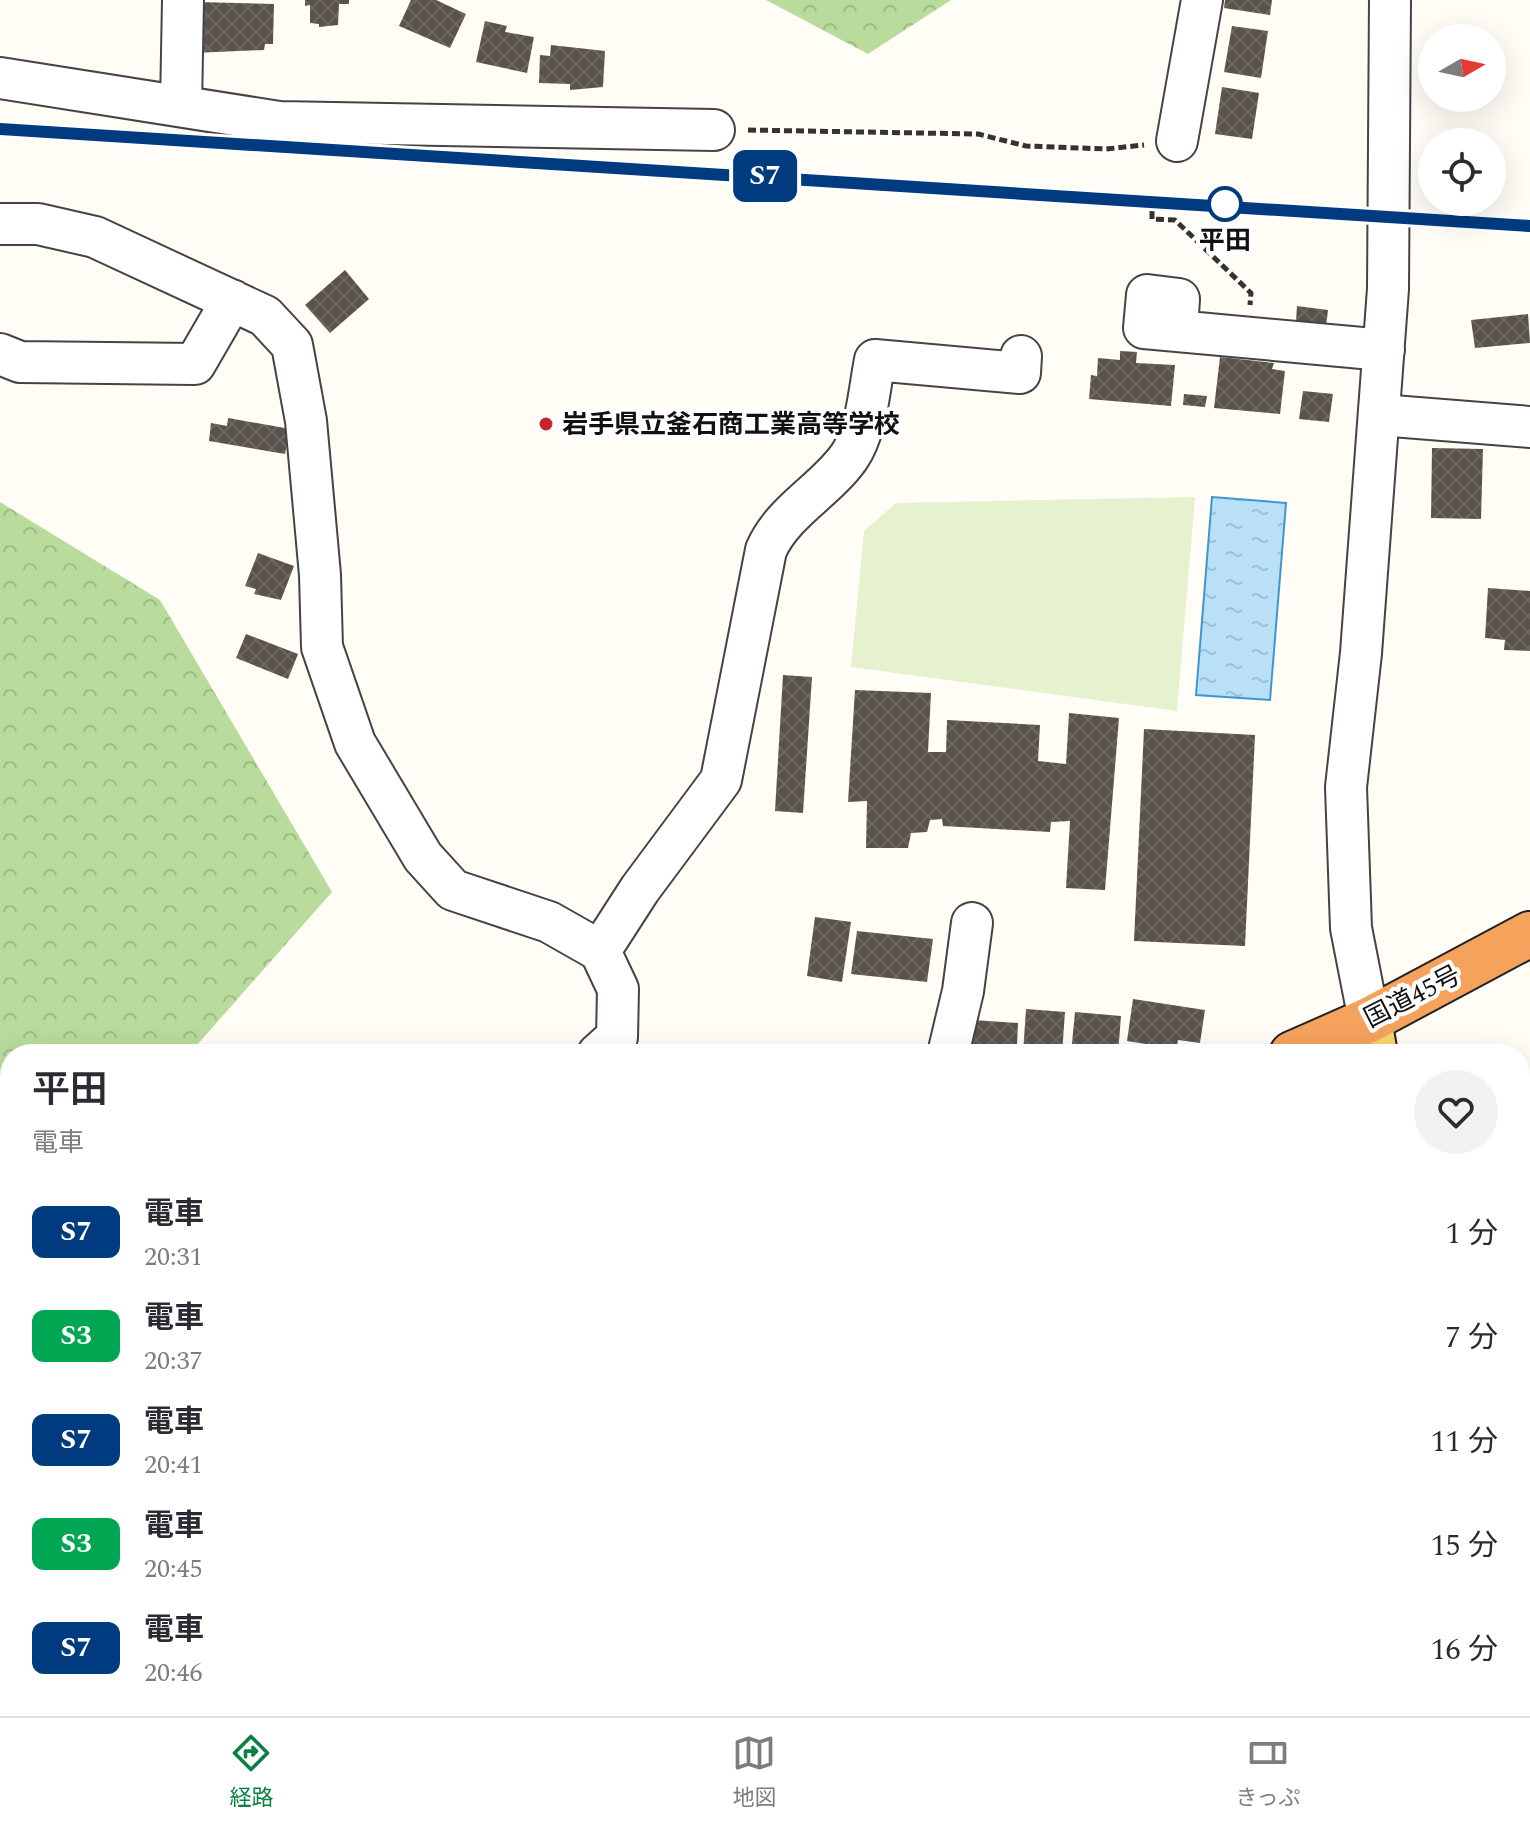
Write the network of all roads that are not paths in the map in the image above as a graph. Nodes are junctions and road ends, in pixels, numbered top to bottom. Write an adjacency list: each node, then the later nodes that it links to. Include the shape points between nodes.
1 (183, 0): 5 (street)
2 (1202, 0): 7 (street)
3 (1390, 0): 11 (street)
4 (0, 78): 5 (street)
5 (181, 106): 6 (street, via 279,122)
6 (714, 130)
7 (1177, 141)
8 (0, 224): 9 (street, via 38,224 95,237)
9 (232, 300): 12 (street, via 195,364 20,362); 18 (street, via 265,316 292,345 306,421 322,647 355,743 423,857 453,890 549,922)
10 (1177, 330): 11 (street)
11 (1384, 350): 14 (street)
12 (0, 354)
13 (1021, 356): 18 (street, via 1020,373 875,360 859,436 849,457 774,532 766,550 712,792)
14 (1380, 415): 15 (street); 19 (street, via 1346,787 1351,928)
15 (1530, 427)
16 (972, 923): 21 (street)
17 (1530, 934): 19 (highway, 国道45号)
18 (600, 951): 20 (street, via 618,989 617,1037)
19 (1372, 1037): 22 (highway, 国道45号)
20 (609, 1044)
21 (950, 1044)
22 (1339, 1044)

